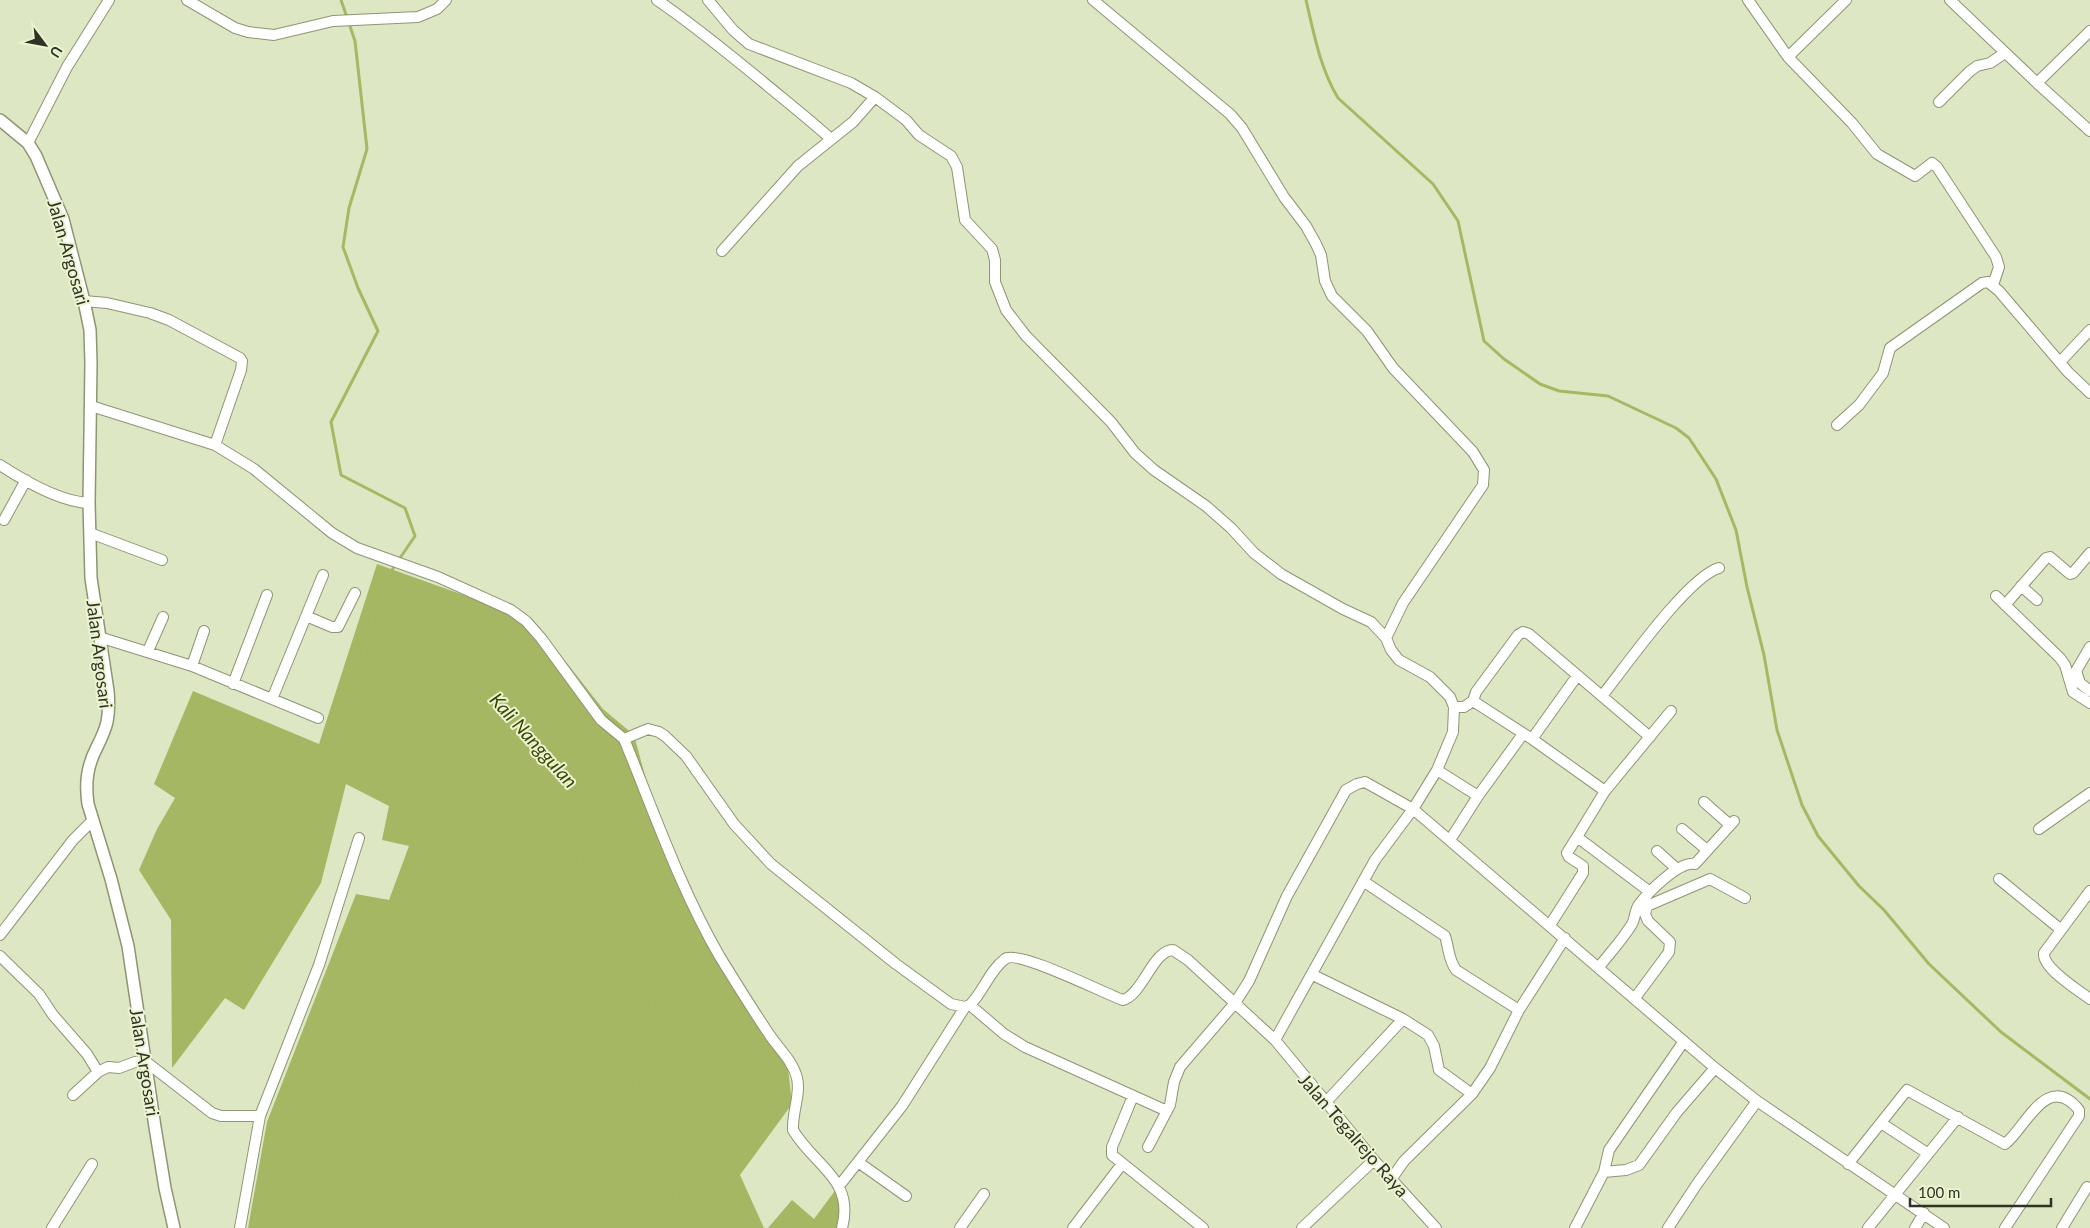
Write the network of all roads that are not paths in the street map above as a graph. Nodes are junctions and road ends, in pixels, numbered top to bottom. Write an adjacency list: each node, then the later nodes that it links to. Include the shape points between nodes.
1 (110, 0): 19 (street, via 66,68)
2 (187, 0): 3 (street, via 234,28 262,34 285,34 344,20 409,19 437,9)
3 (446, 0)
4 (658, 0): 18 (street)
5 (709, 0): 14 (street, via 749,44 851,83)
6 (1093, 0): 48 (street, via 1242,128 1316,244 1325,282 1332,296 1367,331 1393,368 1473,452 1484,470 1483,485 1403,603)
7 (1748, 0): 12 (street)
8 (1846, 0): 12 (street)
9 (1950, 0): 11 (street)
10 (2090, 31): 13 (street)
11 (2005, 53): 13 (street); 15 (street, via 1990,63 1977,66)
12 (1788, 57): 21 (street, via 1852,123 1877,154 1915,176 1932,163 1937,167 1996,257 1999,267)
13 (2037, 83): 17 (street)
14 (875, 97): 18 (street, via 854,122); 48 (street, via 906,120 919,135 952,156 957,166 965,220 992,249 995,282 1006,310 1026,336 1111,422 1135,453 1206,506 1254,553 1281,574 1371,622)
15 (1939, 102)
16 (0, 120): 19 (street, Jalan Argosari)
17 (2090, 131)
18 (831, 139): 20 (street, via 798,166)
19 (28, 143): 22 (street, Jalan Argosari, via 62,219)
20 (722, 251)
21 (1993, 285): 24 (street); 27 (street, via 1982,283 1890,348 1883,373 1859,405)
22 (84, 301): 26 (street, Jalan Argosari, via 90,330); 28 (street, via 107,303 170,320 240,358 241,370)
23 (2090, 330): 24 (street)
24 (2060, 362): 25 (street)
25 (2090, 393)
26 (91, 406): 28 (street); 31 (street, Jalan Argosari)
27 (1837, 425)
28 (215, 444): 64 (street, via 269,480 358,548 438,577 491,600 518,616 541,638 595,712)
29 (0, 464): 30 (street)
30 (26, 480): 31 (street, via 75,502); 32 (street)
31 (89, 503): 33 (street, Jalan Argosari)
32 (4, 520)
33 (90, 533): 35 (street); 47 (street, Jalan Argosari)
34 (2090, 553): 38 (street, via 2076,576 2050,557)
35 (162, 560)
36 (1720, 568): 55 (street, via 1706,573 1680,599)
37 (323, 575): 44 (street)
38 (2021, 586): 42 (street); 43 (street)
39 (355, 593): 44 (street, via 338,627)
40 (267, 595): 53 (street)
41 (1996, 596): 43 (street)
42 (2037, 600)
43 (2005, 605): 58 (street, via 2060,658 2073,692)
44 (306, 616): 56 (street)
45 (163, 618): 50 (street)
46 (204, 631): 51 (street)
47 (98, 637): 50 (street); 71 (street, Jalan Argosari, via 109,709 107,724 87,776 88,804)
48 (1386, 638): 59 (street, via 1399,660 1430,677 1450,697)
49 (2090, 647): 54 (street, via 2076,671 2080,683)
50 (148, 651): 51 (street)
51 (192, 666): 53 (street)
52 (1577, 676): 55 (street); 57 (street, via 1523,632); 62 (street)
53 (233, 684): 56 (street)
54 (2090, 691)
55 (1602, 696): 63 (street)
56 (272, 699): 61 (street)
57 (1472, 701): 59 (street, via 1464,707); 62 (street)
58 (2090, 703)
59 (1454, 707): 65 (street, via 1453,732)
60 (1671, 711): 63 (street)
61 (318, 718)
62 (1527, 737): 66 (street); 68 (street)
63 (1650, 737): 66 (street)
64 (624, 739): 95 (street, via 648,729 665,736 686,756 734,824 771,864 951,1004); 121 (street, via 686,892 720,956 793,1066 799,1091 794,1105 793,1130)
65 (1437, 770): 68 (street); 70 (street)
66 (1605, 791): 75 (street)
67 (2090, 793): 73 (street)
68 (1478, 796): 76 (street)
69 (1704, 802): 77 (street, via 1732,823)
70 (1413, 809): 76 (street); 81 (street); 94 (street, via 1365,782 1346,790 1287,896 1249,981)
71 (93, 820): 87 (street); 100 (street, Jalan Argosari, via 128,946)
72 (1682, 829): 77 (street)
73 (2039, 829)
74 (359, 838): 109 (street, via 319,965)
75 (1576, 838): 83 (street); 85 (street, via 1567,853 1583,866 1583,873)
76 (1450, 840): 85 (street)
77 (1707, 850): 79 (street, via 1695,864 1688,863)
78 (1657, 851): 79 (street)
79 (1677, 869): 83 (street)
80 (1999, 880): 86 (street)
81 (1363, 881): 91 (street); 96 (street, via 1445,936 1456,970)
82 (2090, 891): 86 (street)
83 (1650, 892): 90 (street, via 1637,908 1633,923)
84 (1745, 898): 92 (street, via 1710,879 1647,906 1645,914 1648,921 1670,942 1671,947)
85 (1550, 925): 88 (street)
86 (2060, 929): 93 (street, via 2044,953 2044,960 2050,969)
87 (0, 935)
88 (1564, 938): 90 (street); 96 (street)
89 (0, 956): 102 (street, via 39,994)
90 (1599, 967): 92 (street)
91 (1313, 975): 97 (street); 98 (street)
92 (1635, 998): 99 (street)
93 (2090, 999)
94 (1235, 1003): 95 (street, Jalan Tegalrejo Raya, via 1188,960 1170,950 1163,953 1132,996 1123,1000 1027,959 1010,957); 98 (street, Jalan Tegalrejo Raya); 108 (street, via 1180,1067)
95 (967, 1006): 105 (street, via 1024,1048); 115 (street, via 902,1106)
96 (1519, 1010): 103 (street, via 1490,1068)
97 (1403, 1019): 103 (street, via 1428,1035 1439,1070); 107 (street)
98 (1275, 1040): 107 (street, Jalan Tegalrejo Raya)
99 (1684, 1041): 101 (street); 119 (street, via 1609,1150)
100 (145, 1061): 102 (street, via 119,1068 108,1067); 109 (street, via 212,1114); 128 (street, Jalan Argosari)
101 (1715, 1068): 106 (street); 119 (street, via 1677,1112 1639,1165)
102 (98, 1072): 104 (street)
103 (1472, 1094): 120 (street, via 1404,1161)
104 (74, 1095)
105 (1133, 1096): 108 (street); 117 (street, via 1111,1151)
106 (1758, 1101): 118 (street); 137 (street)
107 (1326, 1102): 114 (street, Jalan Tegalrejo Raya)
108 (1167, 1111): 112 (street)
109 (260, 1116): 129 (street)
110 (1958, 1117): 111 (street, via 1907,1090); 113 (street); 141 (street, via 2006,1144 2040,1103 2050,1097 2067,1099 2079,1110 2079,1116)
111 (1880, 1123): 113 (street); 118 (street)
112 (1148, 1148)
113 (1927, 1153): 123 (street)
114 (1374, 1160): 120 (street, Jalan Tegalrejo Raya); 134 (street)
115 (858, 1162): 121 (street); 125 (street)
116 (92, 1164): 127 (street)
117 (1122, 1164): 132 (street); 133 (street)
118 (1848, 1164): 123 (street)
119 (1604, 1172): 136 (street)
120 (1392, 1178): 135 (street, Jalan Tegalrejo Raya)
121 (839, 1186): 130 (street, via 845,1202)
122 (2087, 1187): 142 (street)
123 (1896, 1193): 126 (street); 138 (street)
124 (984, 1194): 131 (street)
125 (906, 1196)
126 (1924, 1213): 139 (street); 140 (street)
127 (52, 1228)
128 (174, 1228)
129 (240, 1228)
130 (842, 1228)
131 (960, 1228)
132 (1073, 1228)
133 (1203, 1228)
134 (1302, 1228)
135 (1436, 1228)
136 (1575, 1228)
137 (1668, 1228)
138 (1868, 1228)
139 (1915, 1228)
140 (1944, 1228)
141 (2005, 1228)
142 (2062, 1228)

